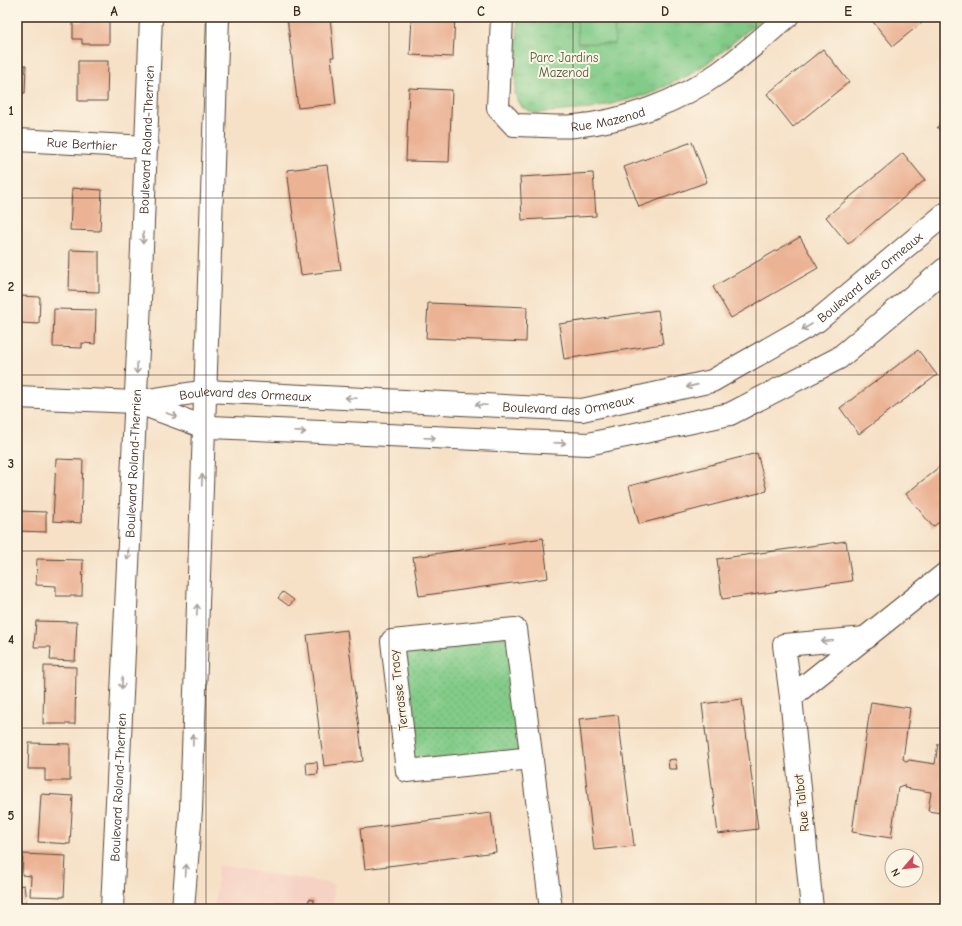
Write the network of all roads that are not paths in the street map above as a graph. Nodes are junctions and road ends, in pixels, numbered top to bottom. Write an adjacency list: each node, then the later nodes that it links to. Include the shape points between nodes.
1 (151, 17): 6 (street, Boulevard Roland-Therrien)
2 (218, 17): 9 (street)
3 (502, 17): 4 (street, Rue Mazenod, via 498,108 514,125 574,126 633,114 688,92 719,73)
4 (787, 17)
5 (17, 140): 6 (street, Rue Berthier)
6 (147, 146): 11 (street, Boulevard Roland-Therrien, one-way to 11)
7 (945, 214): 9 (street, Boulevard des Ormeaux, one-way to 9, via 817,321 712,381 582,410)
8 (945, 269): 12 (street, Boulevard des Ormeaux, one-way to 8, via 588,444 730,414 839,358)
9 (206, 391): 11 (street, Boulevard des Ormeaux); 12 (street)
10 (17, 398): 11 (street, Boulevard des Ormeaux)
11 (135, 402): 12 (street, Boulevard des Ormeaux, one-way to 12); 17 (street, Boulevard Roland-Therrien, one-way to 17)
12 (204, 427): 18 (street, one-way to 12, via 190,810)
13 (945, 574): 14 (street)
14 (866, 638): 15 (street); 15 (street, Rue Talbot, one-way to 15, via 784,645)
15 (790, 697): 20 (street, Rue Talbot)
16 (532, 758): 16 (street, Terrasse Tracy, via 515,629 392,641 407,771); 19 (street, Terrasse Tracy)
17 (112, 909)
18 (183, 909)
19 (551, 909)
20 (812, 909)

